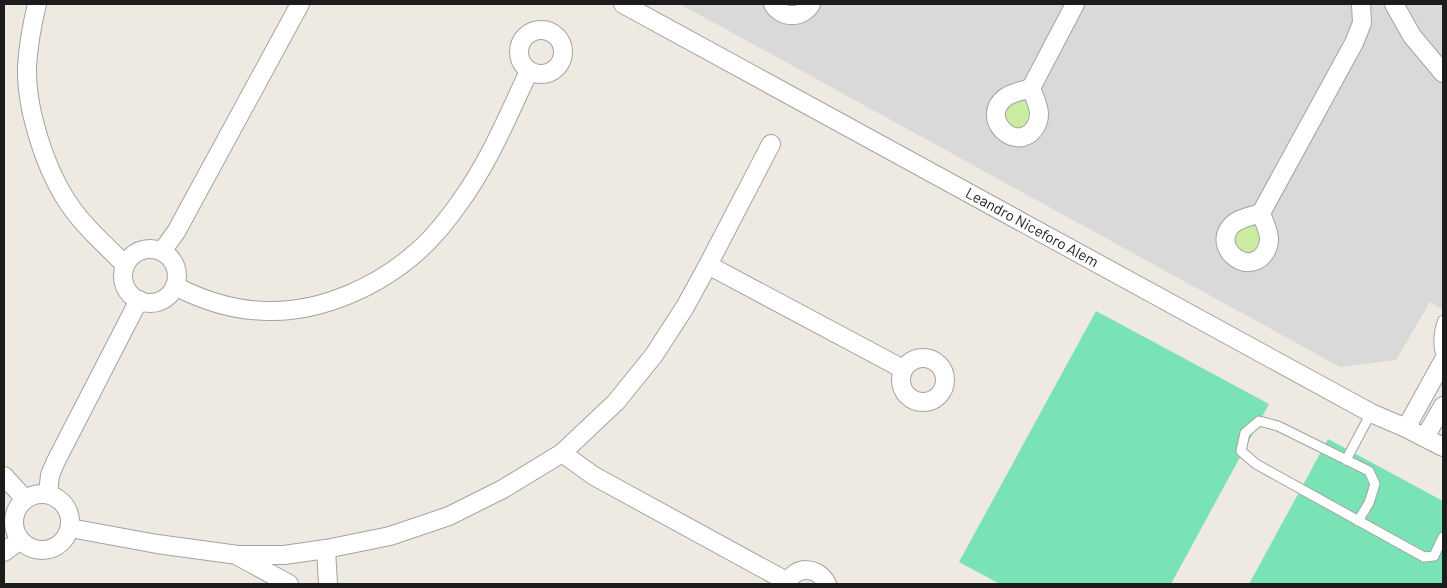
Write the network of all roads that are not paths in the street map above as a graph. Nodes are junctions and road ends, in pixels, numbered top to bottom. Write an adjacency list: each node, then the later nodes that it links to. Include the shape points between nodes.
1 (37, 4): 15 (street, via 27,68 39,140 53,177 70,206)
2 (300, 4): 14 (street, via 176,232)
3 (623, 4): 23 (street, Leandro Niceforo Alem)
4 (773, 4): 5 (street, via 779,12 792,16 805,11)
5 (811, 4)
6 (1075, 4): 11 (street)
7 (1361, 4): 13 (street, via 1362,23 1354,43)
8 (1394, 4): 10 (street, via 1412,36)
9 (529, 71): 17 (street, via 494,146 461,201 418,251 383,278 315,305 270,311 213,302)
10 (1443, 73)
11 (1031, 88)
12 (771, 144): 16 (street)
13 (1261, 213)
14 (162, 251): 15 (street, via 145,249 130,258); 17 (street, via 174,263)
15 (126, 265): 18 (street, via 124,281 127,289)
16 (708, 265): 21 (street); 27 (street, via 654,355 616,402)
17 (174, 286): 18 (street, via 164,299 156,302)
18 (139, 300): 30 (street, via 56,461 50,474)
19 (1443, 320): 20 (lane, via 1439,339)
20 (1443, 361): 24 (street)
21 (903, 369)
22 (1443, 406): 25 (street)
23 (1371, 413): 24 (street, Leandro Niceforo Alem); 28 (lane)
24 (1406, 428): 25 (street, Leandro Niceforo Alem)
25 (1425, 437): 26 (street, Leandro Niceforo Alem)
26 (1443, 448)
27 (562, 453): 36 (street, via 503,489 449,516 390,536); 39 (street, via 594,476)
28 (1346, 460): 32 (lane, via 1369,471 1375,484 1370,503); 32 (lane, via 1278,426 1259,421 1245,433 1241,451 1256,464)
29 (4, 476): 31 (street)
30 (48, 494): 31 (street); 33 (street, via 62,501 68,509)
31 (25, 499): 35 (street, via 15,514 15,532)
32 (1358, 521): 34 (lane, via 1424,557 1434,556)
33 (70, 528): 35 (street, via 60,544 53,548 35,549); 38 (street)
34 (1443, 537)
35 (20, 540): 37 (street)
36 (326, 549): 38 (street, via 284,555); 41 (street)
37 (4, 552)
38 (238, 556): 40 (street)
39 (787, 583): 42 (street, via 798,572 812,570)
40 (289, 584)
41 (328, 584)
42 (827, 584)

